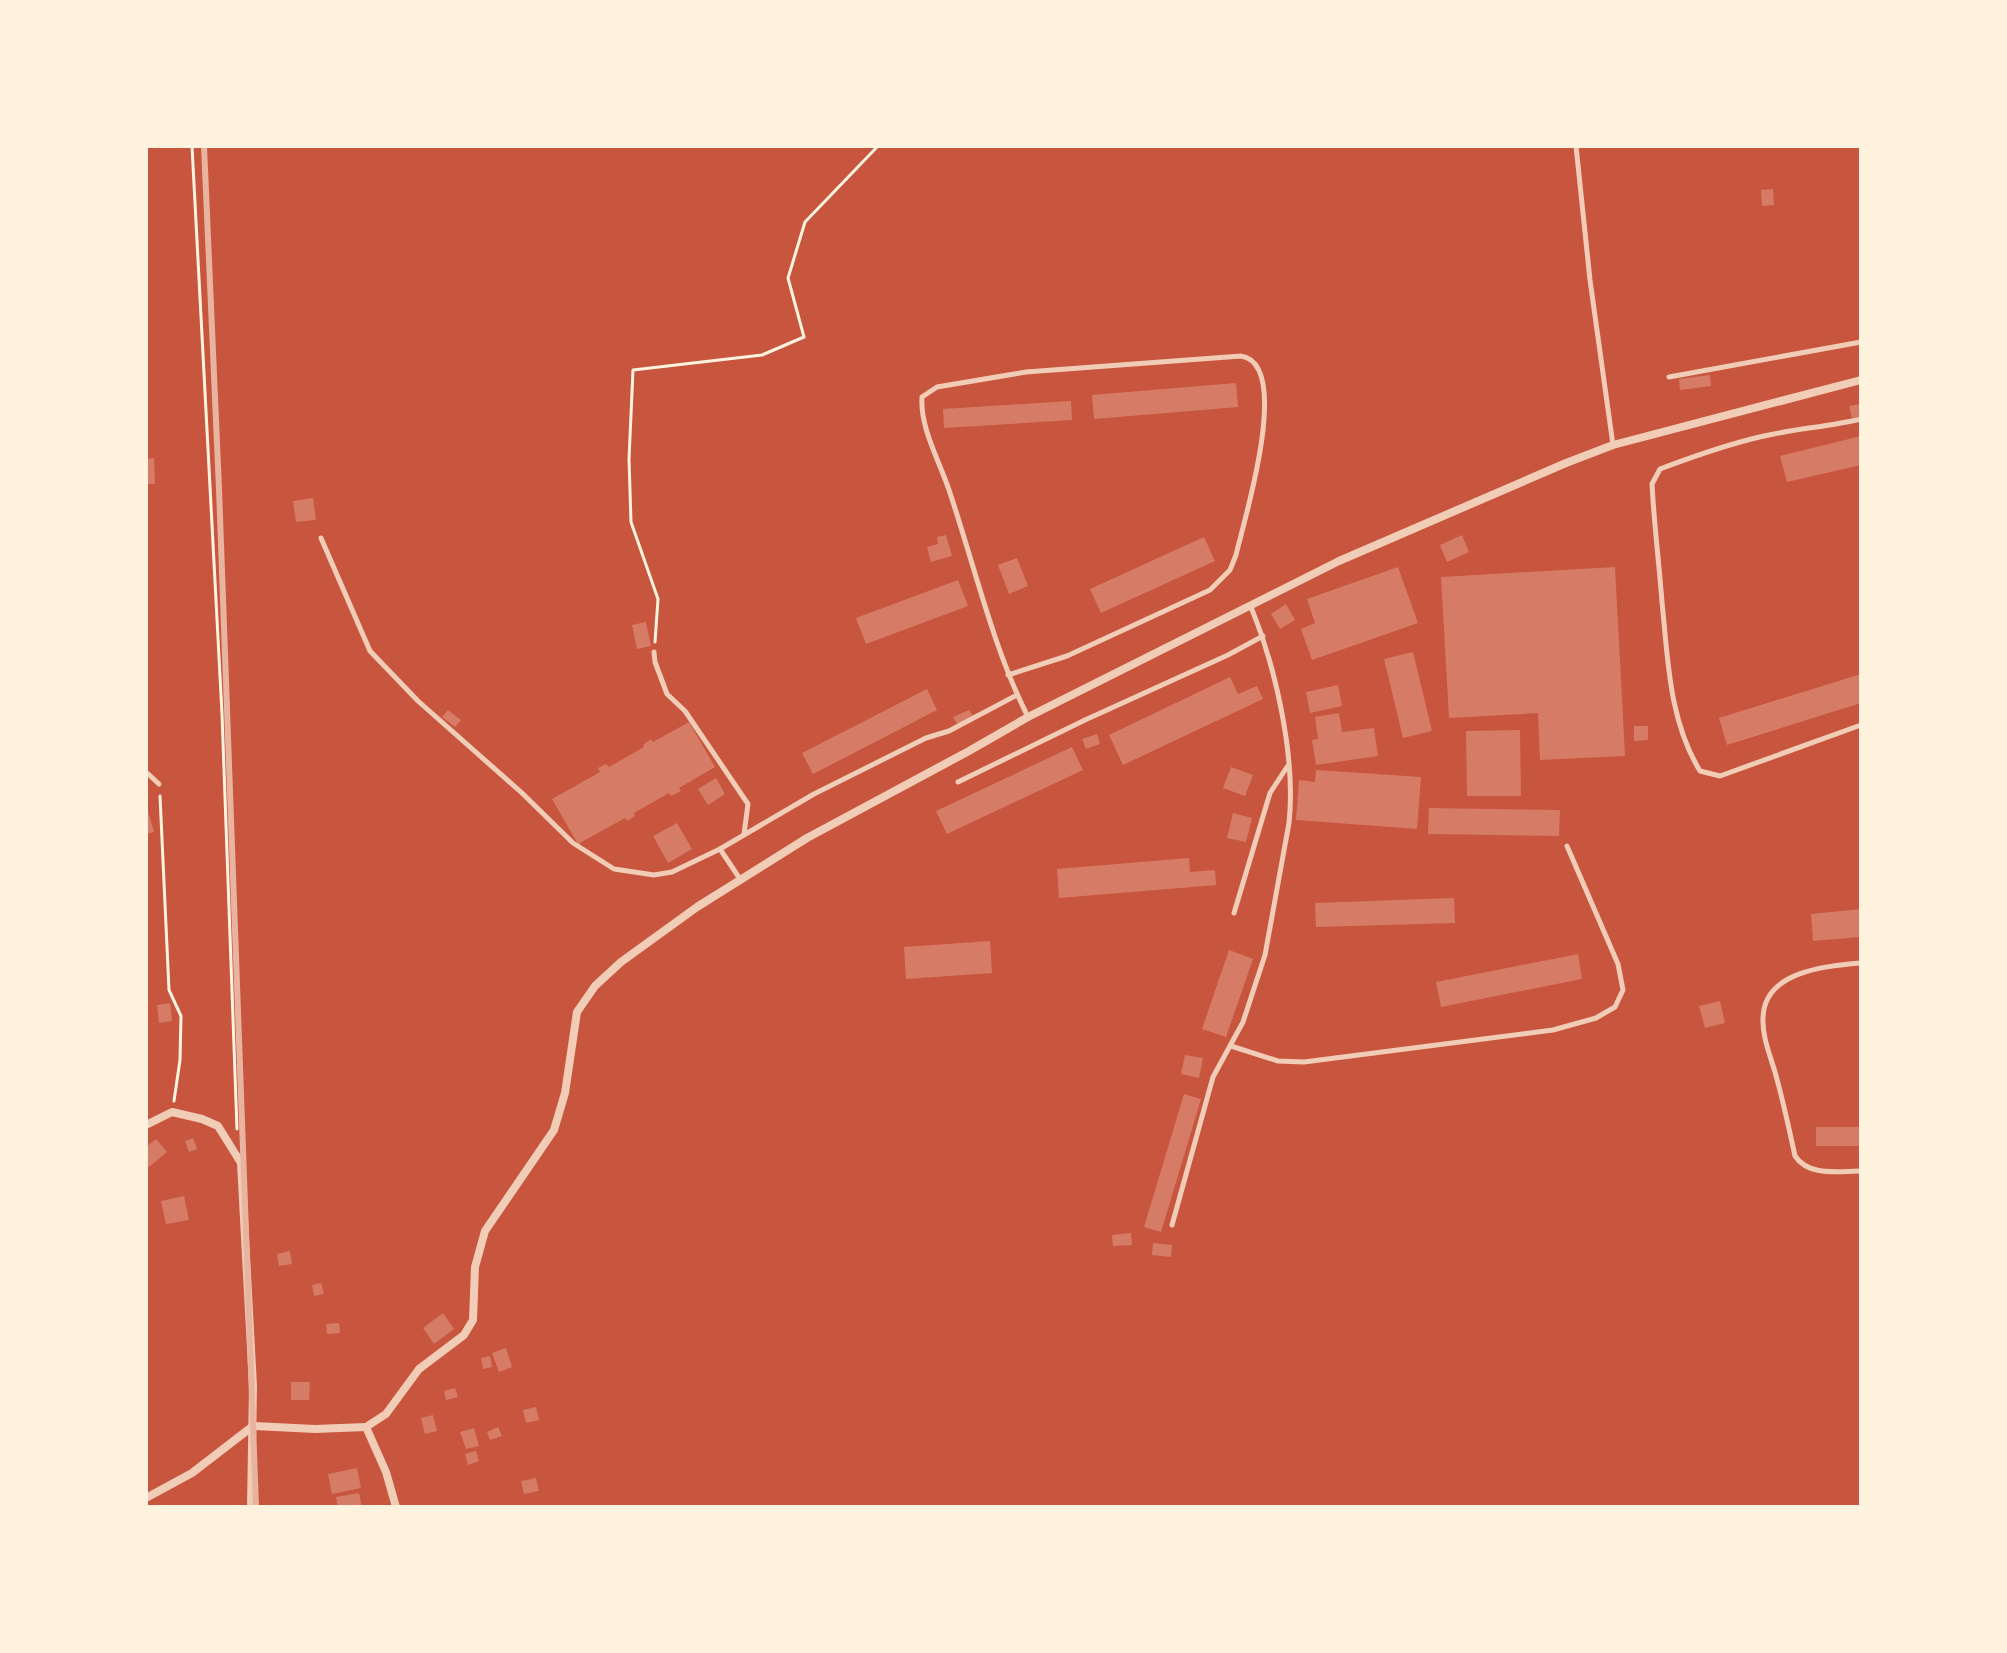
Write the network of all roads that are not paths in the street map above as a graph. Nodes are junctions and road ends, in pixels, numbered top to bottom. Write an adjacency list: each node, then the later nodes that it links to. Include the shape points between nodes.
1 (1576, 146): 6 (lane)
2 (1861, 342): 3 (lane)
3 (1669, 377)
4 (1861, 380): 6 (street)
5 (1861, 419): 14 (lane, via 1774,434 1687,458 1660,469 1652,484 1669,673 1689,753 1700,771 1720,776)
6 (1613, 445): 8 (street, via 1339,561)
7 (321, 538): 21 (lane, via 370,651 573,843 614,869 654,875)
8 (1251, 607): 9 (lane); 13 (street)
9 (1263, 636): 15 (lane); 17 (lane)
10 (654, 652): 19 (lane, via 667,694 685,711 745,797 749,810)
11 (1008, 675): 11 (lane, via 1126,631 1210,590 1230,570 1265,420 1264,379 1251,358 1026,372 937,387 922,397 921,413); 12 (lane)
12 (1017, 695): 13 (lane); 19 (lane, via 814,794)
13 (1028, 717): 22 (street)
14 (1861, 725)
15 (1288, 766): 23 (lane, via 1270,793); 25 (lane, via 1291,804 1272,926)
16 (146, 772): 18 (lane)
17 (958, 782)
18 (159, 784)
19 (744, 835): 21 (lane)
20 (1567, 846): 25 (lane, via 1618,964 1623,990 1615,1007 1553,1030 1304,1062 1278,1061)
21 (720, 849): 22 (lane)
22 (740, 879): 30 (street, via 595,986 577,1012 554,1130 500,1207 478,1249 469,1328 419,1369 386,1414)
23 (1234, 913)
24 (1861, 963): 27 (lane, via 1822,968 1782,983 1770,994 1763,1019 1795,1156 1821,1171)
25 (1231, 1046): 28 (lane, via 1213,1077)
26 (146, 1125): 29 (street, via 172,1112 218,1126 241,1163)
27 (1861, 1171)
28 (1172, 1225)
29 (253, 1426): 30 (street); 31 (street, via 192,1473); 32 (street)
30 (366, 1427): 33 (street)
31 (146, 1498)
32 (251, 1507)
33 (396, 1507)

